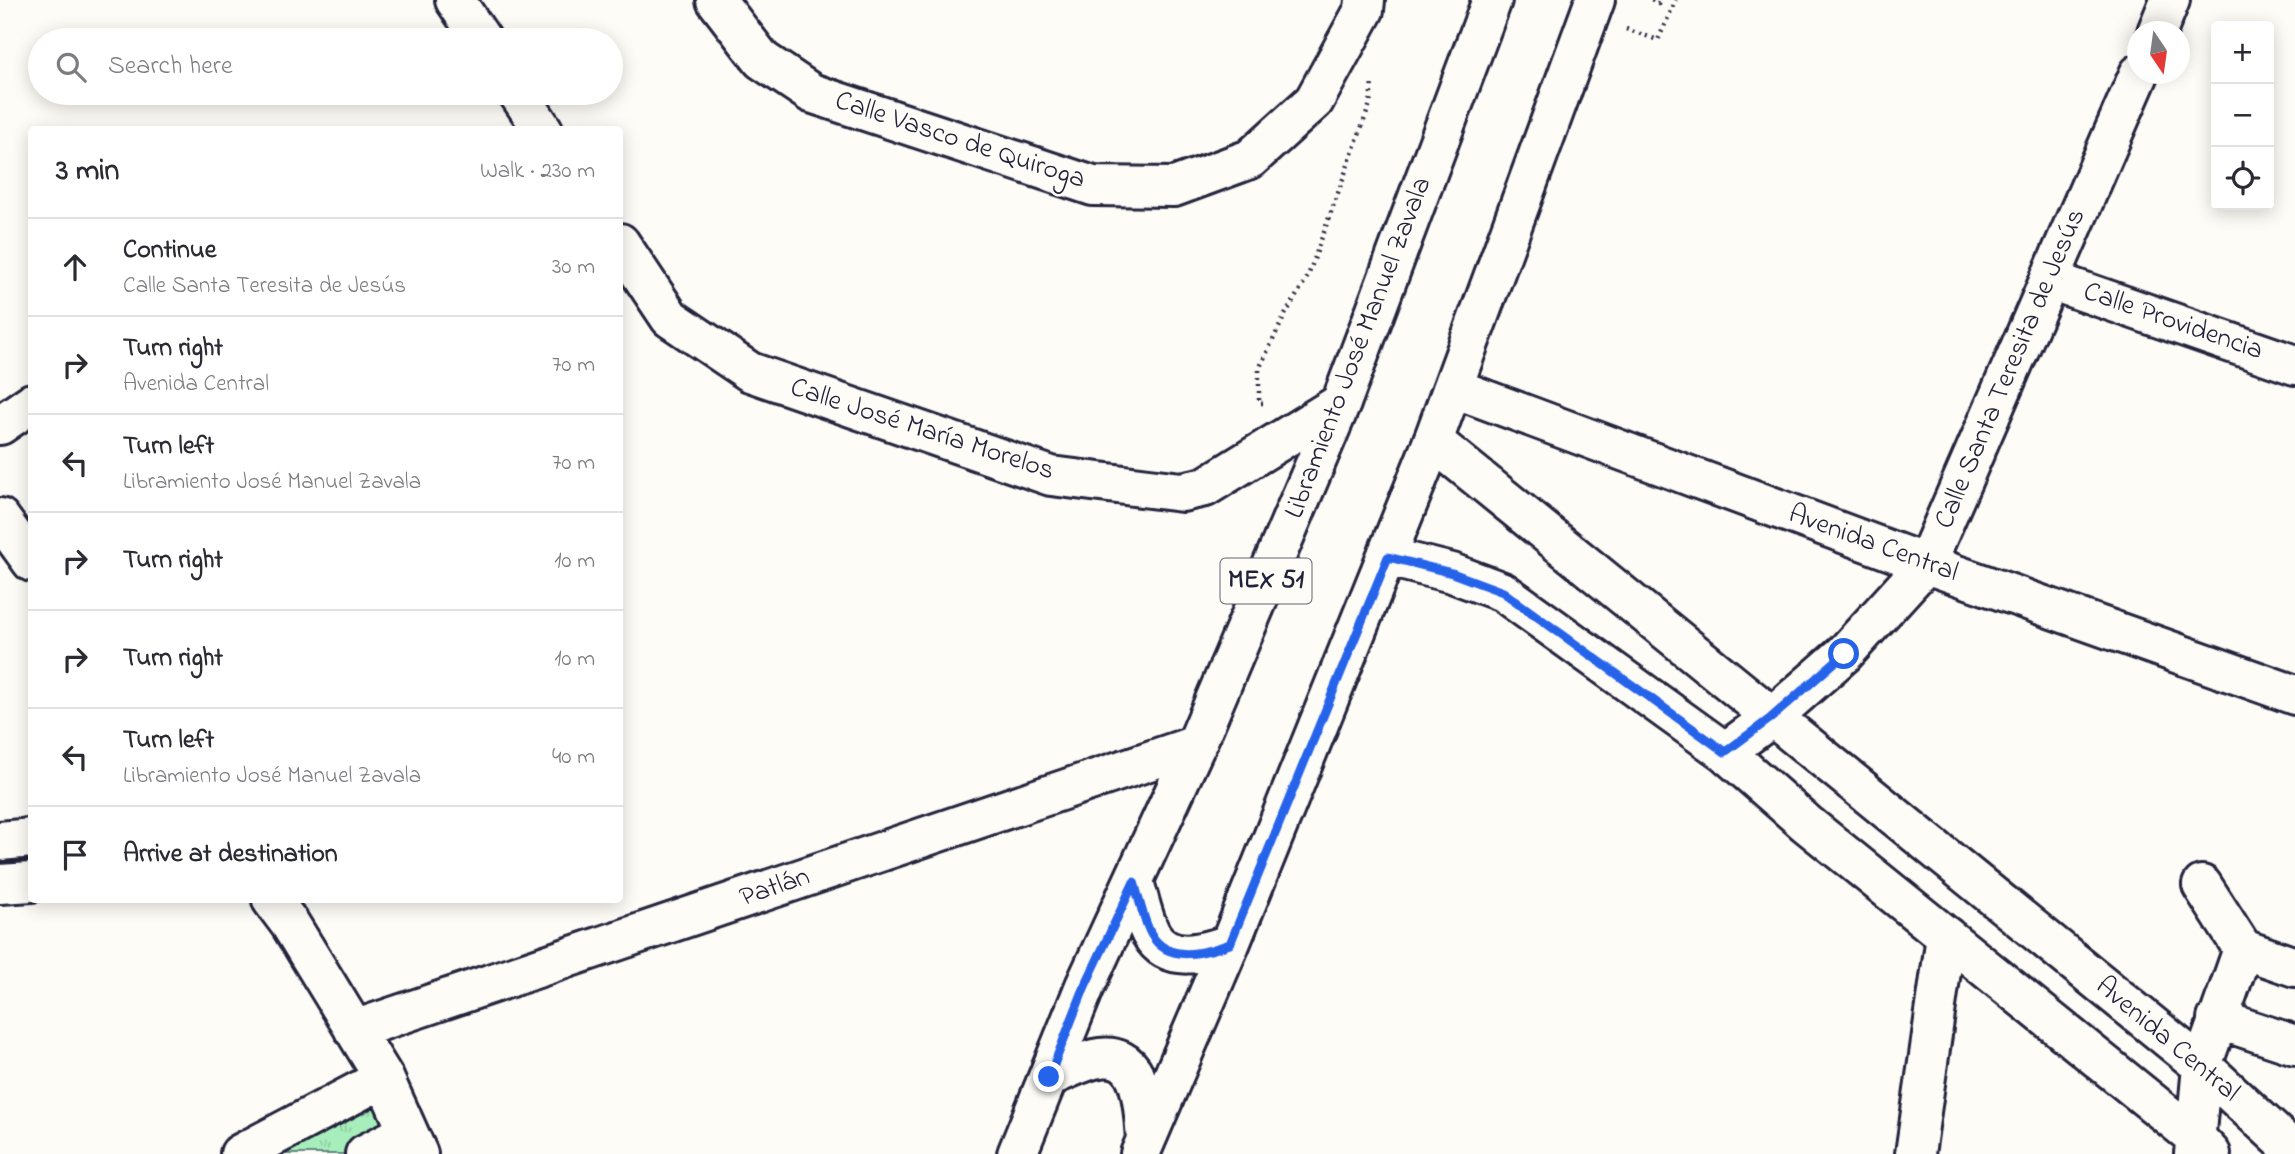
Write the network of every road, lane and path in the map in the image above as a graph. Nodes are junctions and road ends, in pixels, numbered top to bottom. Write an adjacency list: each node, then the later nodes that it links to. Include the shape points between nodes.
1 (455, 0): 11 (street)
2 (716, 0): 3 (street, Calle Vasco de Quiroga, via 762,60 811,93 1093,186 1174,187 1250,159 1314,100 1364,10)
3 (1365, 0)
4 (1493, 0): 21 (street, Libramiento José Manuel Zavala / MEX 51)
5 (1652, 0): 6 (path, via 1658,4)
6 (1660, 0)
7 (1676, 0): 9 (path, via 1658,40)
8 (2170, 0): 10 (street)
9 (1592, 8): 19 (street)
10 (2161, 21)
11 (474, 28)
12 (1374, 71): 20 (path, via 1370,104 1308,276 1259,369 1259,403)
13 (2135, 84): 17 (street, Calle Santa Teresita de Jesús)
14 (526, 105): 15 (street)
15 (540, 126)
16 (623, 248): 21 (street, Calle José María Morelos, via 670,318 750,372 1051,476 1182,492 1205,487)
17 (2050, 279): 18 (street, Calle Providencia); 28 (street, Calle Santa Teresita de Jesús)
18 (2295, 365)
19 (1454, 388): 24 (street); 28 (street, Avenida Central)
20 (1272, 403)
21 (1341, 403): 31 (street, Libramiento José Manuel Zavala / MEX 51)
22 (28, 406): 23 (street)
23 (0, 425)
24 (1433, 441): 27 (street); 30 (street, Avenida Central)
25 (0, 518): 26 (street)
26 (28, 556)
27 (1388, 557): 32 (street, Avenida Central, via 1503,592); 43 (street)
28 (1926, 564): 29 (street, Avenida Central); 30 (street, Calle Santa Teresita de Jesús, via 1844,654)
29 (2295, 695)
30 (1771, 718): 32 (street, Calle Santa Teresita de Jesús); 33 (street, Avenida Central)
31 (1196, 745): 38 (street, Libramiento José Manuel Zavala / MEX 51); 47 (street, Patlán)
32 (1725, 752): 36 (street, Avenida Central)
33 (1905, 825): 36 (street); 49 (street, Avenida Central)
34 (28, 838): 35 (street)
35 (0, 841)
36 (1866, 872): 42 (street, Avenida Central)
37 (28, 882): 39 (street)
38 (1134, 882): 43 (street, via 1152,935 1165,949 1184,955); 50 (street, Libramiento José Manuel Zavala / MEX 51)
39 (0, 884)
40 (2202, 885): 44 (street)
41 (274, 903): 47 (street)
42 (1946, 936): 54 (street, Avenida Central); 59 (street)
43 (1230, 944): 53 (street)
44 (2243, 950): 45 (street); 46 (street)
45 (2295, 967)
46 (2217, 1019): 48 (street); 49 (street)
47 (354, 1030): 51 (street)
48 (2295, 1045)
49 (2202, 1066): 54 (street); 55 (street, Avenida Central)
50 (1049, 1077): 53 (street, via 1095,1058 1116,1058 1133,1069 1141,1091); 58 (street, Libramiento José Manuel Zavala / MEX 51)
51 (384, 1078): 52 (street); 56 (street)
52 (413, 1143): 57 (street)
53 (1144, 1148)
54 (2200, 1149)
55 (2295, 1152)
56 (240, 1154)
57 (365, 1154)
58 (1017, 1154)
59 (1915, 1154)

